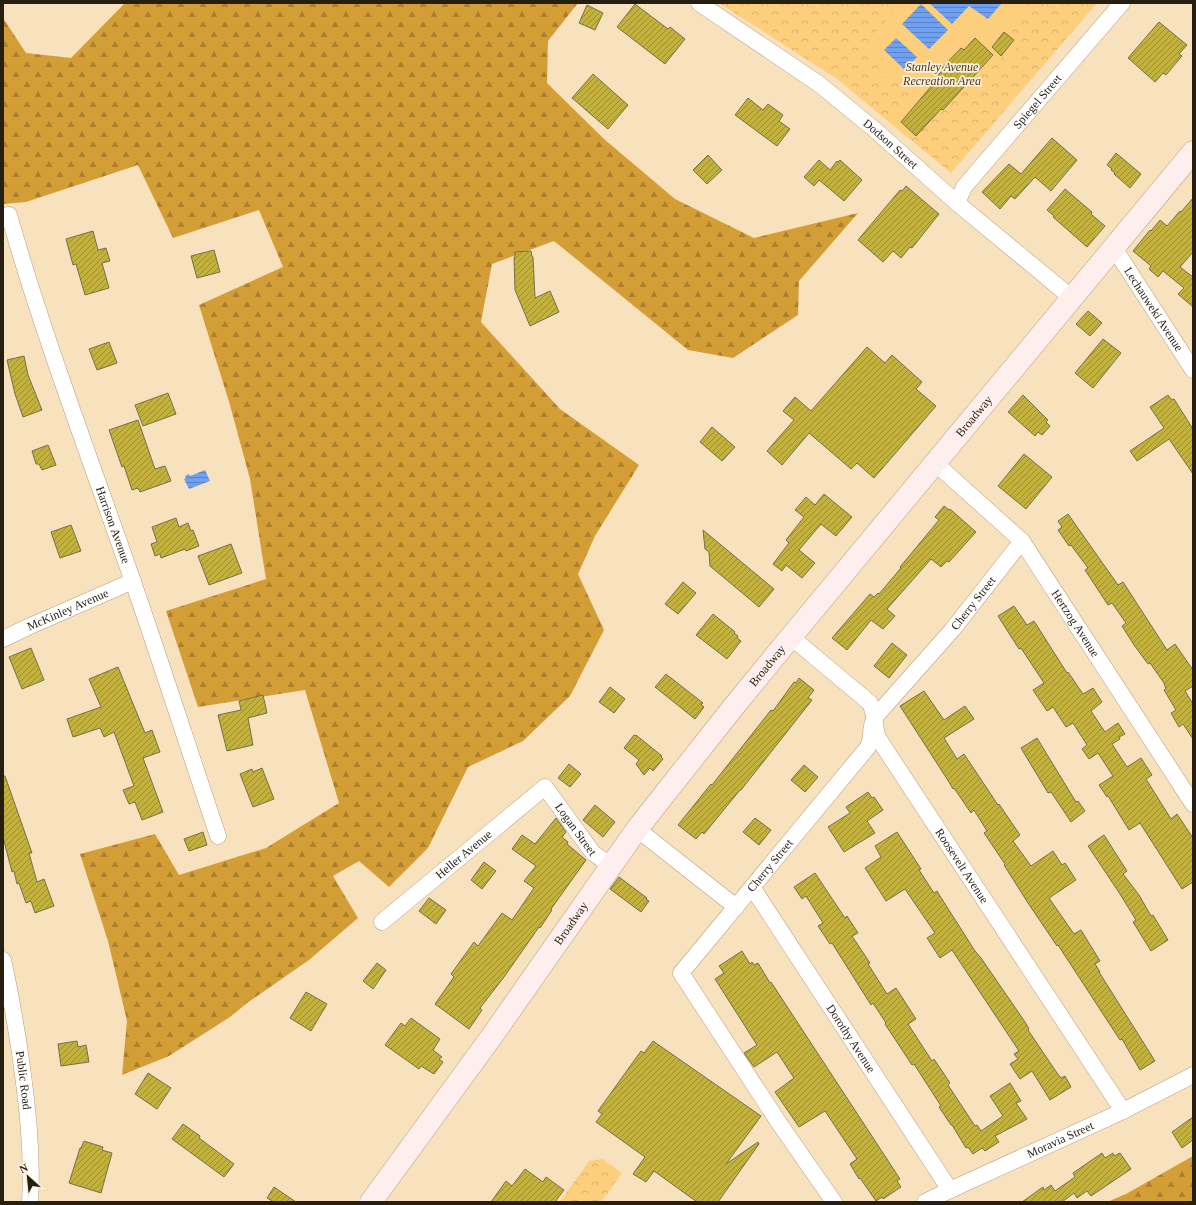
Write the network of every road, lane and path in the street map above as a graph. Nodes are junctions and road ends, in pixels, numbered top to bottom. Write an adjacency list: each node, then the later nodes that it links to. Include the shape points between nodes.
1 (699, 3): 4 (street, Dodson Street, via 819,84)
2 (1122, 3): 4 (street, Spiegel Street, via 964,187)
3 (1193, 152): 6 (main road, Broadway)
4 (957, 203): 7 (street, Dodson Street)
5 (6, 215): 11 (street, Harrison Avenue)
6 (1114, 248): 7 (main road, Broadway); 8 (street, Lechauweki Avenue)
7 (1072, 298): 9 (main road, Broadway)
8 (1193, 370)
9 (935, 463): 10 (street, Hertzog Avenue); 12 (main road, Broadway)
10 (1022, 541): 14 (street, Cherry Street, via 953,629); 16 (street, Hertzog Avenue)
11 (133, 581): 13 (street, McKinley Avenue); 18 (street, Harrison Avenue)
12 (791, 637): 14 (street, Roosevelt Avenue, via 870,703); 17 (main road, Broadway)
13 (3, 639)
14 (875, 717): 20 (street, Cherry Street, via 871,723 872,740 868,747); 25 (street, Roosevelt Avenue, via 878,738)
15 (545, 787): 19 (street, Logan Street, via 593,853); 22 (street, Heller Avenue)
16 (1193, 804)
17 (637, 830): 19 (main road, Broadway); 21 (street)
18 (218, 836)
19 (612, 866): 28 (main road, Broadway)
20 (752, 887): 21 (street, Cherry Street); 26 (street, Dorothy Avenue)
21 (736, 907): 29 (street, Cherry Street, via 681,973)
22 (382, 922)
23 (3, 960): 27 (street, Public Road, via 11,993 25,1086)
24 (1193, 1075): 25 (street, Moravia Street)
25 (1123, 1111): 26 (street, Moravia Street)
26 (950, 1190): 30 (street, Moravia Street)
27 (30, 1202)
28 (371, 1202)
29 (834, 1202)
30 (925, 1202)

